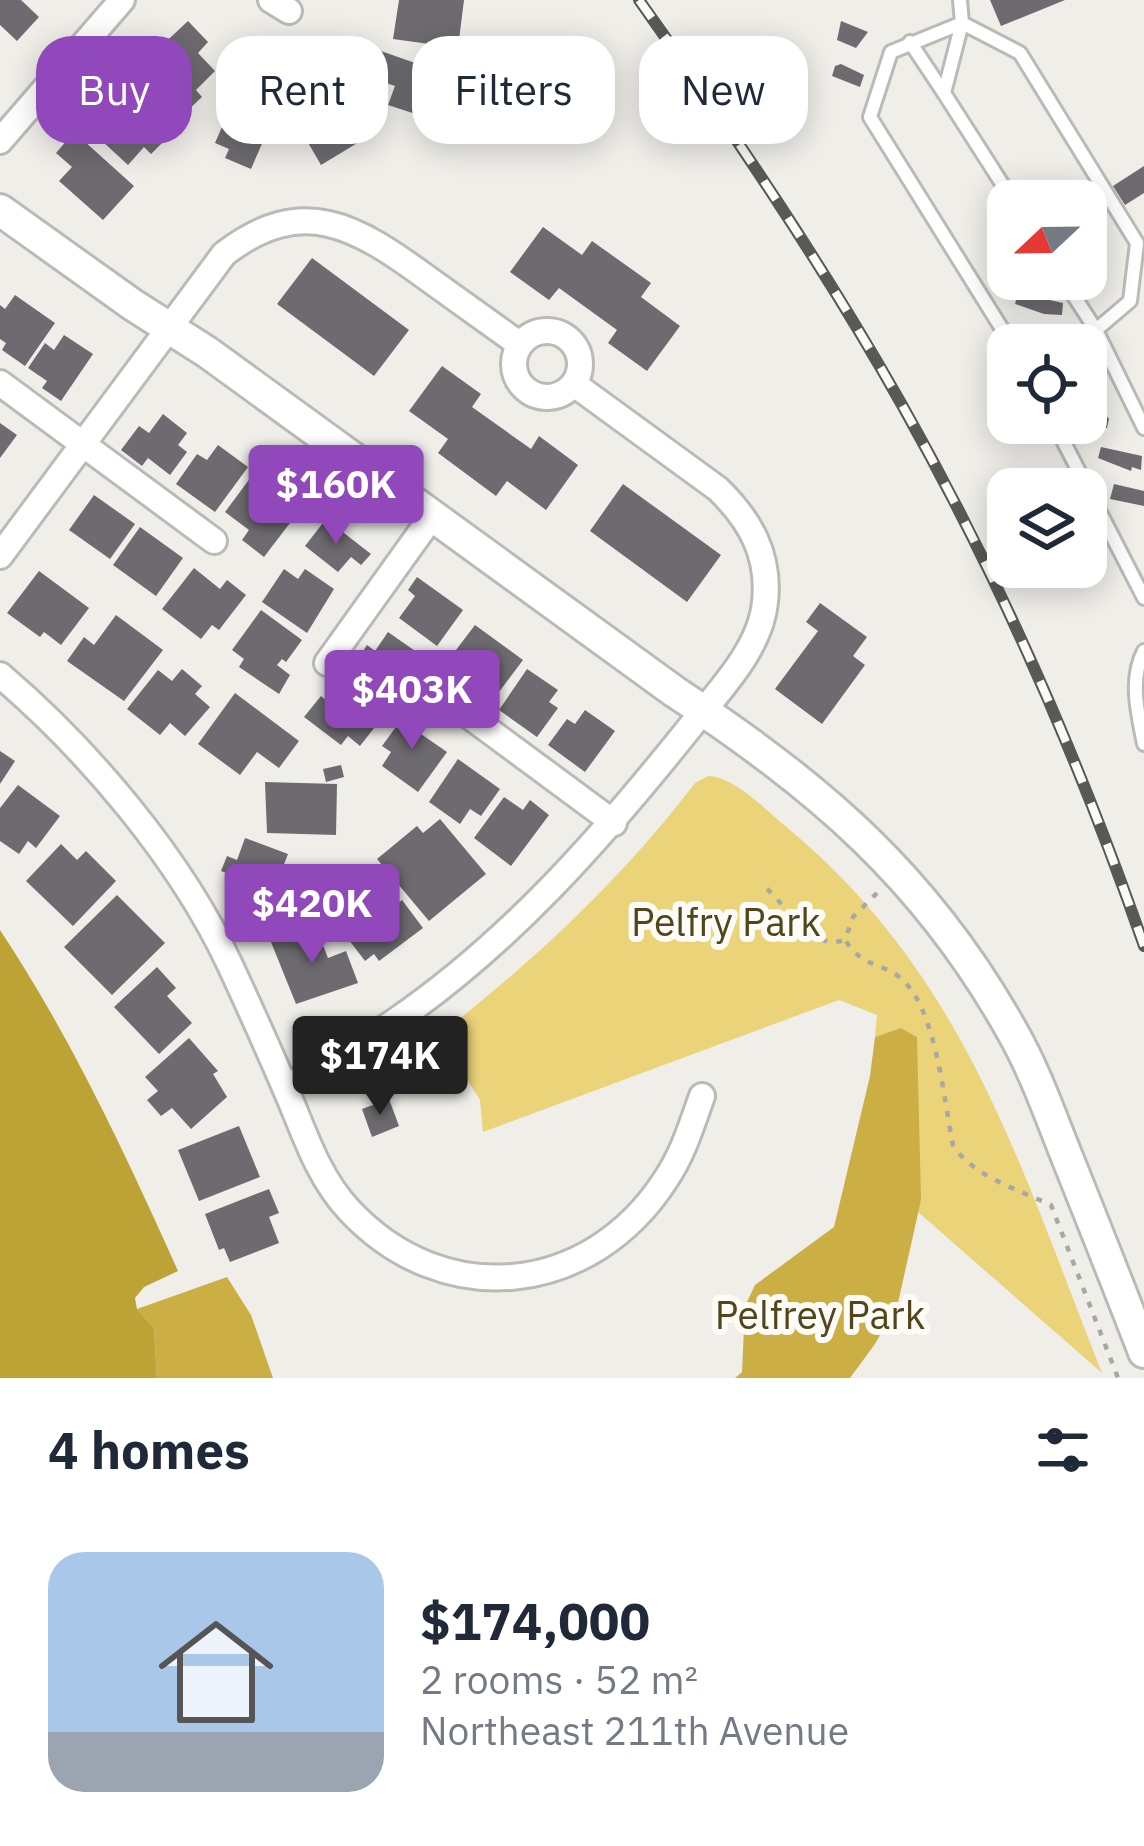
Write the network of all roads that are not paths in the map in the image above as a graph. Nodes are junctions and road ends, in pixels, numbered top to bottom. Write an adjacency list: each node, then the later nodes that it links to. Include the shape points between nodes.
1 (122, 0): 6 (street)
2 (960, 0): 3 (lane)
3 (962, 23): 4 (lane); 5 (lane); 10 (lane, via 1020,53 1137,243 1130,302)
4 (910, 42): 5 (lane); 9 (lane, via 891,52 870,116)
5 (944, 93): 7 (lane)
6 (0, 141)
7 (1000, 180)
8 (0, 210): 11 (street)
9 (999, 324)
10 (1103, 324)
11 (168, 326): 12 (street, via 239,242 307,220 369,236); 17 (street); 19 (street)
12 (519, 344): 15 (street, via 514,374 524,389 550,398); 15 (street, via 534,332 572,341 580,368)
13 (1107, 352): 16 (lane)
14 (0, 383): 17 (street)
15 (574, 384): 26 (street, via 718,489 761,551 761,626)
16 (1144, 428)
17 (82, 443): 20 (street); 21 (street)
18 (1065, 444): 22 (lane)
19 (433, 515): 24 (street); 26 (street)
20 (214, 541)
21 (0, 556)
22 (1144, 598)
23 (1144, 651): 28 (lane, via 1136,704)
24 (326, 662)
25 (0, 675): 30 (street, via 102,774 174,872 227,959)
26 (704, 710): 29 (street); 32 (street, via 801,779 900,873 970,963 1022,1049)
27 (467, 715): 29 (street)
28 (1144, 744)
29 (614, 823): 30 (street, via 469,964 394,1022)
30 (285, 1088): 31 (street, via 318,1167 369,1230 425,1264 490,1280 532,1275 617,1235 667,1178)
31 (703, 1096)
32 (1144, 1352)

